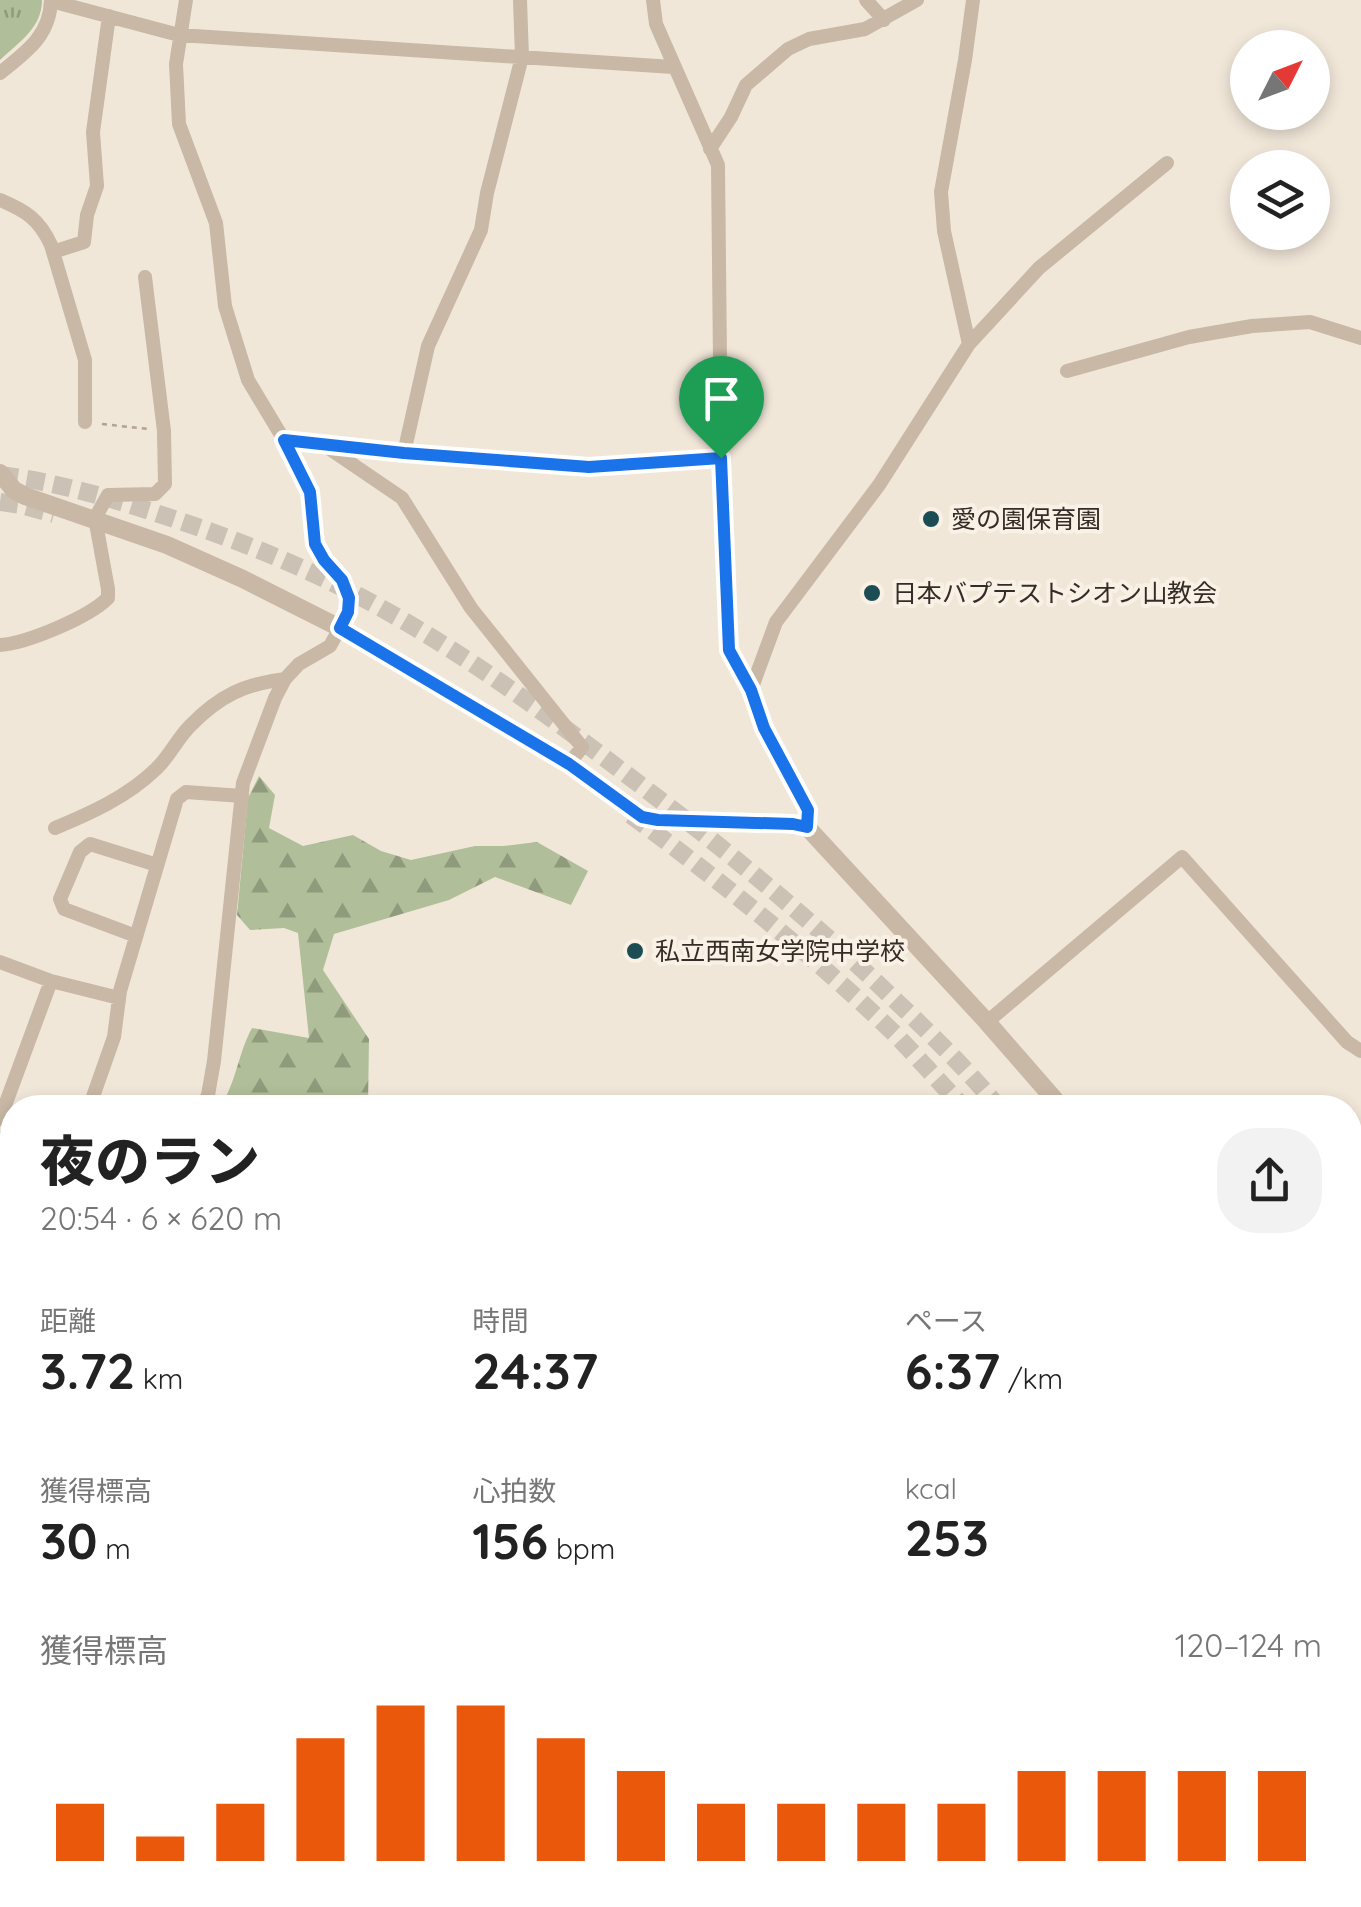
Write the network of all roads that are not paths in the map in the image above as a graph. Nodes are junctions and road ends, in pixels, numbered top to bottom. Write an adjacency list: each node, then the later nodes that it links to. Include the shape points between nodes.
1 (51, 0): 8 (street); 13 (street, via 34,46)
2 (186, 0): 10 (street)
3 (520, 0): 11 (street)
4 (653, 0): 12 (street)
5 (866, 0): 9 (street)
6 (917, 0): 9 (street)
7 (973, 0): 20 (street, via 941,192)
8 (110, 16): 10 (street); 17 (street, via 93,132 97,186 84,242)
9 (884, 20): 14 (street, via 788,49 746,84)
10 (180, 35): 11 (street); 23 (street, via 179,124 216,223 225,306 248,380)
11 (522, 57): 12 (street); 25 (street, via 481,230 428,346)
12 (674, 67): 14 (street)
13 (0, 73)
14 (710, 150): 26 (street, via 718,165)
15 (1167, 163): 20 (street, via 1039,268)
16 (0, 200): 17 (street, via 33,217)
17 (54, 252): 22 (street, via 84,360)
18 (145, 277): 28 (street, via 166,484 155,494 108,495)
19 (1361, 338): 21 (street, via 1310,322 1252,326)
20 (969, 344): 32 (street, via 880,485 776,622)
21 (1067, 371)
22 (85, 422)
23 (284, 440): 24 (street); 29 (street, via 310,492 315,544 349,598)
24 (323, 444): 25 (street); 33 (street, via 402,498 472,608 582,747)
25 (404, 453): 26 (street, via 589,467)
26 (721, 458): 32 (street, via 729,650)
27 (0, 474): 28 (street, via 25,496)
28 (95, 518): 29 (street, via 167,544); 30 (street, via 108,598 39,635)
29 (340, 628): 31 (street, via 330,646); 33 (street)
30 (0, 646)
31 (285, 679): 34 (street); 36 (street, via 232,692 190,726 156,769 107,806)
32 (751, 690): 35 (street, via 808,810)
33 (569, 764): 35 (street, via 642,817)
34 (242, 796): 37 (street, via 186,792 177,799); 46 (street)
35 (807, 827): 42 (street)
36 (55, 828)
37 (157, 864): 38 (street); 38 (street, via 90,844 80,852 60,900 64,908)
38 (136, 936): 41 (street)
39 (0, 962): 40 (street)
40 (51, 981): 41 (street); 44 (street)
41 (119, 998): 45 (street, via 114,1037)
42 (987, 1022): 43 (street, via 1182,857); 47 (street)
43 (1361, 1051)
44 (9, 1095)
45 (94, 1095)
46 (208, 1095)
47 (1051, 1095)

